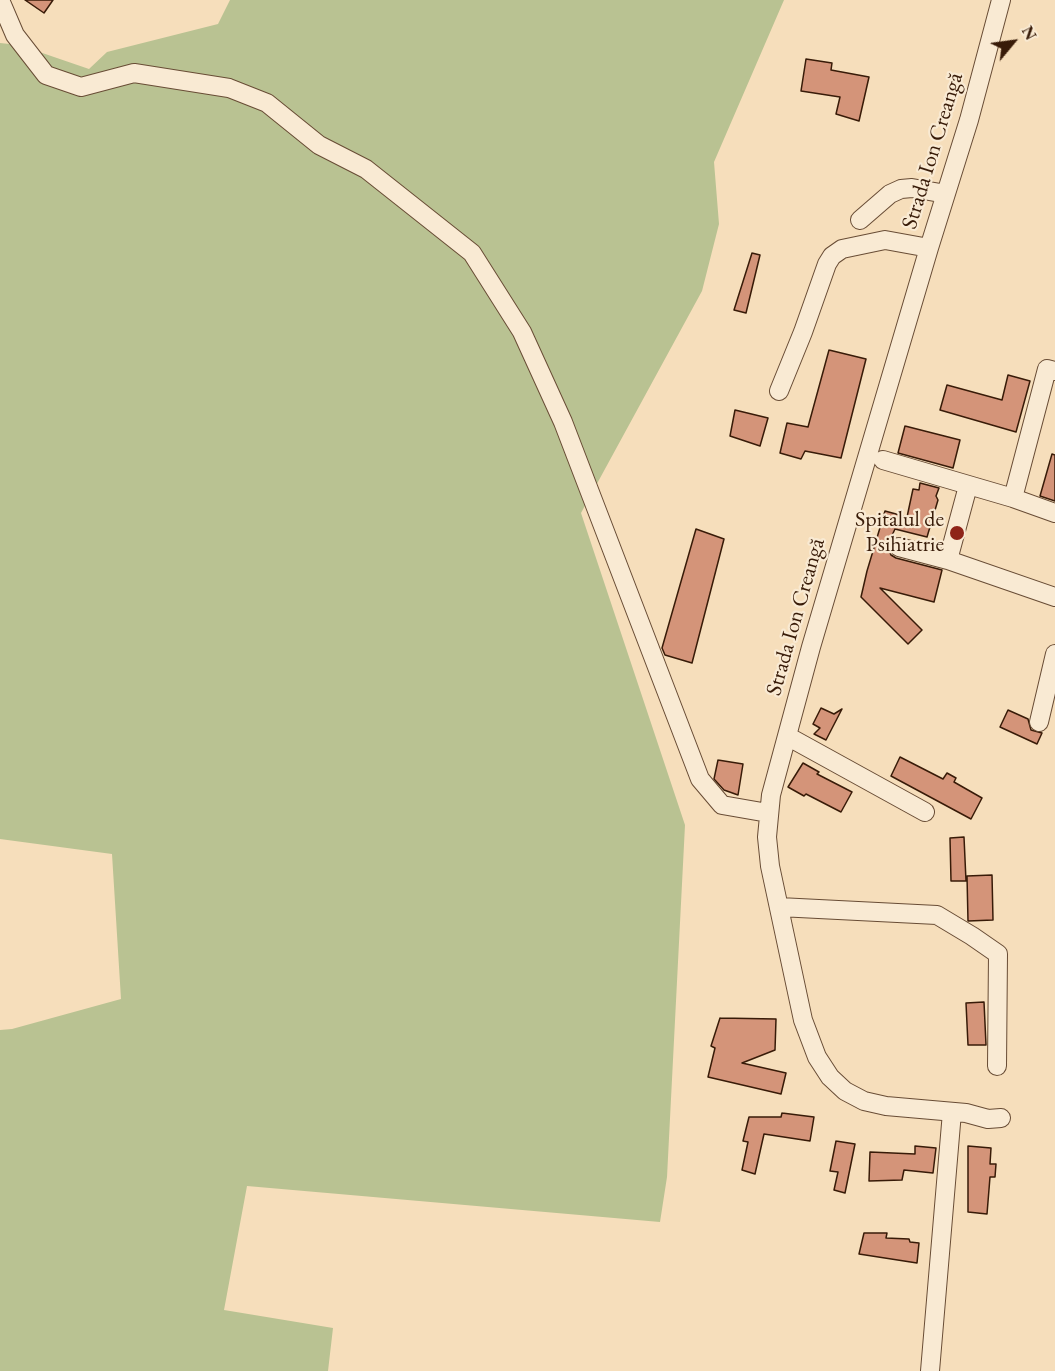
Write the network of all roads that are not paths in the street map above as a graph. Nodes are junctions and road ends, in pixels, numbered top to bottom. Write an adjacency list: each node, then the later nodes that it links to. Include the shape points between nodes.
1 (0, 0): 19 (street, via 15,35 46,75 81,87 134,73 229,88 267,103 319,145 366,169 472,252 522,332 563,422 700,779 722,805)
2 (1001, 0): 3 (street, Strada Ion Creangă)
3 (946, 194): 4 (street, via 901,189); 5 (street, Strada Ion Creangă)
4 (860, 219)
5 (929, 248): 7 (street, via 885,240 842,249 832,256); 17 (street, Strada Ion Creangă)
6 (1055, 371): 10 (street, via 1047,369)
7 (779, 392)
8 (883, 460): 9 (street)
9 (968, 486): 10 (street); 13 (street)
10 (1013, 498): 11 (street)
11 (1055, 513)
12 (899, 547): 13 (street)
13 (948, 560): 14 (street)
14 (1055, 597)
15 (1055, 654): 16 (street)
16 (1040, 722)
17 (787, 736): 18 (street); 19 (street, Strada Ion Creangă)
18 (925, 812)
19 (768, 813): 20 (street, Strada Ion Creangă, via 770,866)
20 (779, 907): 21 (street, via 937,915 998,954); 22 (street, Strada Ion Creangă, via 803,1020 817,1058 830,1077 864,1101)
21 (997, 1066)
22 (952, 1112): 23 (street, Strada Ion Creangă); 24 (street)
23 (1001, 1118)
24 (930, 1371)

